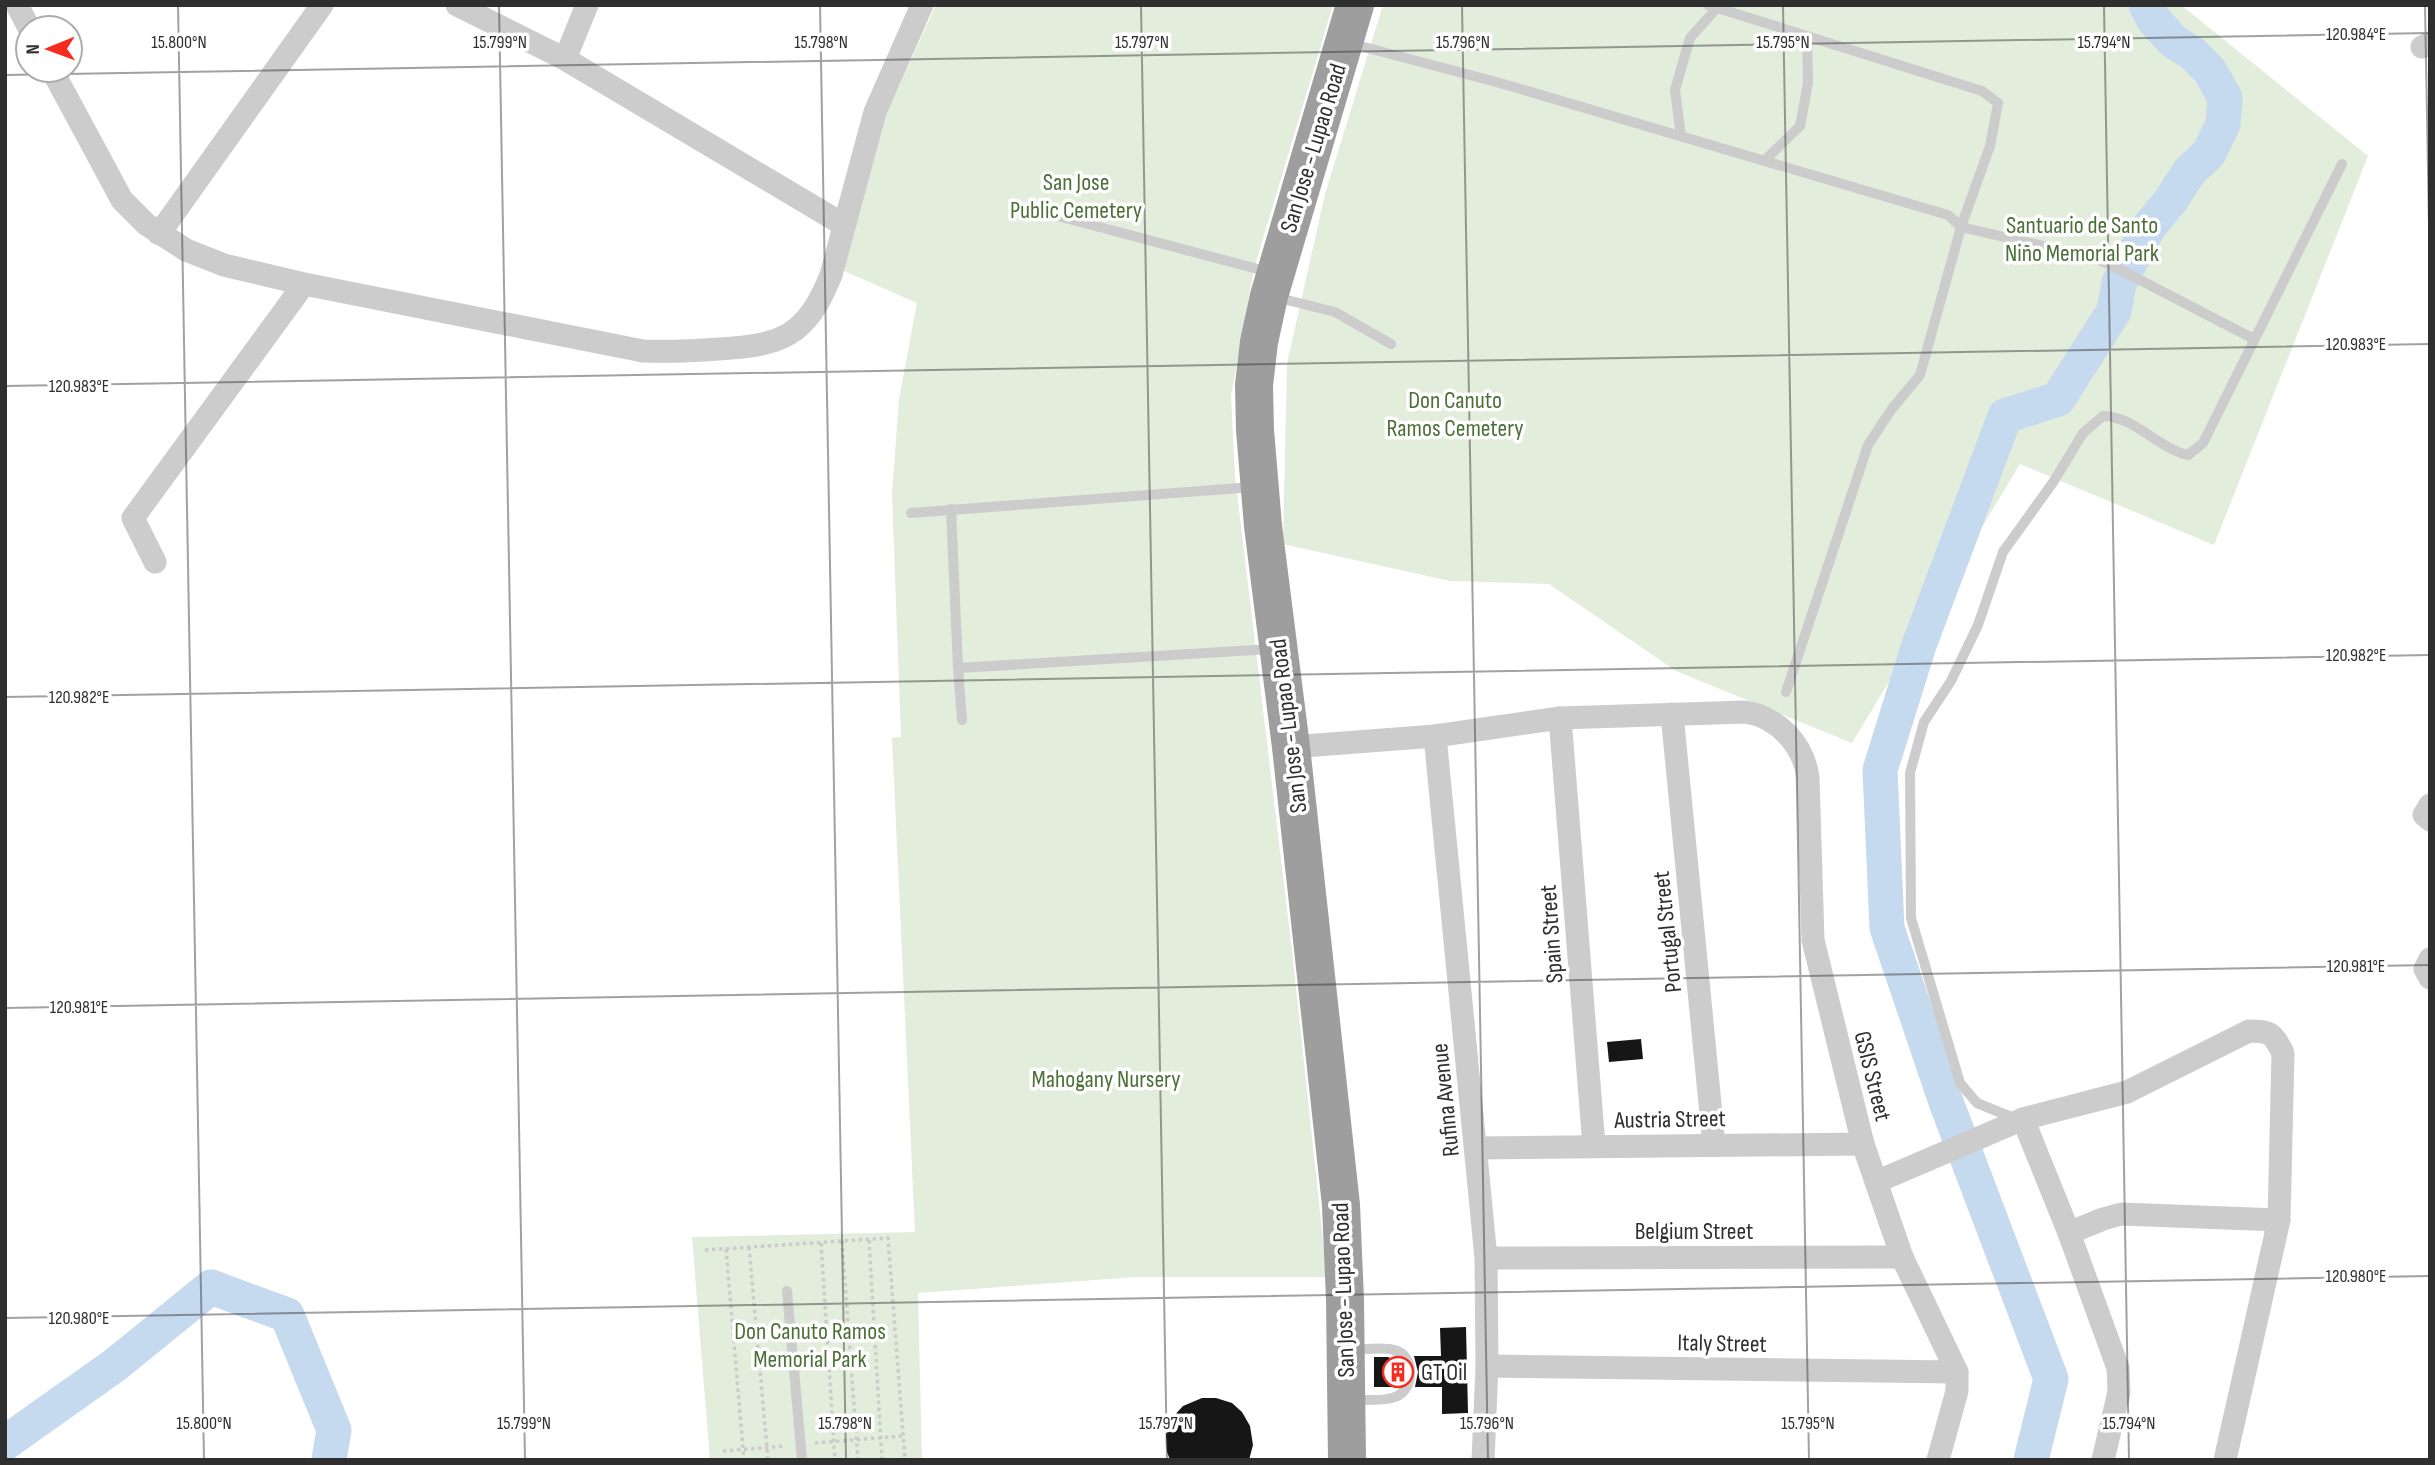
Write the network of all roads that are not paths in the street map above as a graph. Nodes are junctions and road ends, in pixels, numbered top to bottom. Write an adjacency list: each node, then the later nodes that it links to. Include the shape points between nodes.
1 (322, 5): 17 (street)
2 (457, 5): 9 (street)
3 (587, 5): 9 (street)
4 (922, 5): 15 (street, via 875,112)
5 (1355, 5): 8 (highway, San Jose - Lupao Road)
6 (1713, 7): 7 (lane); 11 (lane, via 1690,38 1675,90)
7 (1807, 36): 12 (lane, via 1808,83 1800,126); 16 (lane, via 1982,91 1998,103 1990,146)
8 (1344, 42): 11 (lane); 19 (highway, San Jose - Lupao Road)
9 (565, 59): 15 (street)
10 (60, 84): 17 (street, via 122,200)
11 (1681, 136): 12 (lane)
12 (1764, 161): 16 (lane, via 1948,215)
13 (2342, 164): 20 (lane)
14 (1039, 211): 19 (lane)
15 (844, 225): 18 (street, via 831,275 809,316 786,337 754,347 643,351)
16 (1961, 227): 20 (lane, via 2091,257); 28 (lane, via 1920,375 1868,445)
17 (159, 234): 18 (street, via 224,265)
18 (304, 284): 25 (street, via 133,518)
19 (1272, 285): 21 (lane, via 1335,312); 22 (highway, San Jose - Lupao Road, via 1254,385)
20 (2254, 339): 38 (lane, via 2203,443 2188,455 2116,416 2103,416 2083,433 2003,552 1978,625 1951,681 1924,722 1910,773 1911,918 1960,1083 1978,1103)
21 (1391, 344)
22 (1259, 487): 23 (lane); 26 (highway, San Jose - Lupao Road)
23 (951, 509): 24 (lane); 27 (lane)
24 (911, 513)
25 (156, 562)
26 (1279, 649): 27 (lane); 33 (highway, San Jose - Lupao Road)
27 (958, 668): 31 (lane)
28 (1786, 692)
29 (1672, 714): 30 (street); 39 (street, GSIS Street, via 1752,713 1769,719 1796,744 1806,764 1813,940); 40 (street, Portugal Street)
30 (1560, 718): 32 (street); 41 (street, Spain Street)
31 (962, 720)
32 (1435, 736): 33 (street); 42 (street, Rufina Avenue)
33 (1291, 747): 49 (highway, San Jose - Lupao Road, via 1341,1205)
34 (2430, 806): 35 (street, via 2424,815)
35 (2430, 820)
36 (2430, 959): 37 (street, via 2425,969)
37 (2430, 978)
38 (2021, 1120): 43 (street); 44 (street, via 2127,1092 2249,1031 2265,1031 2274,1036 2283,1053); 45 (street)
39 (1863, 1144): 40 (street, Austria Street); 43 (street, GSIS Street)
40 (1714, 1145): 41 (street, Austria Street)
41 (1594, 1146): 42 (street, Austria Street)
42 (1477, 1148): 47 (street, Rufina Avenue)
43 (1876, 1182): 46 (street, GSIS Street)
44 (2279, 1220): 45 (street, via 2121,1214); 58 (street)
45 (2069, 1233): 57 (street, via 2119,1373)
46 (1902, 1257): 47 (street, Belgium Street); 51 (street, GSIS Street)
47 (1486, 1258): 50 (street, Rufina Avenue)
48 (787, 1291): 53 (lane)
49 (1345, 1350): 52 (highway, San Jose - Lupao Road); 52 (lane, via 1395,1350 1406,1359 1411,1372 1405,1391 1394,1398)
50 (1487, 1366): 51 (street, Italy Street); 55 (street, Rufina Avenue)
51 (1957, 1372): 56 (street, via 1957,1391)
52 (1345, 1401): 54 (highway, San Jose - Lupao Road)
53 (802, 1460)
54 (1347, 1460)
55 (1483, 1460)
56 (1938, 1460)
57 (2103, 1460)
58 (2225, 1460)

